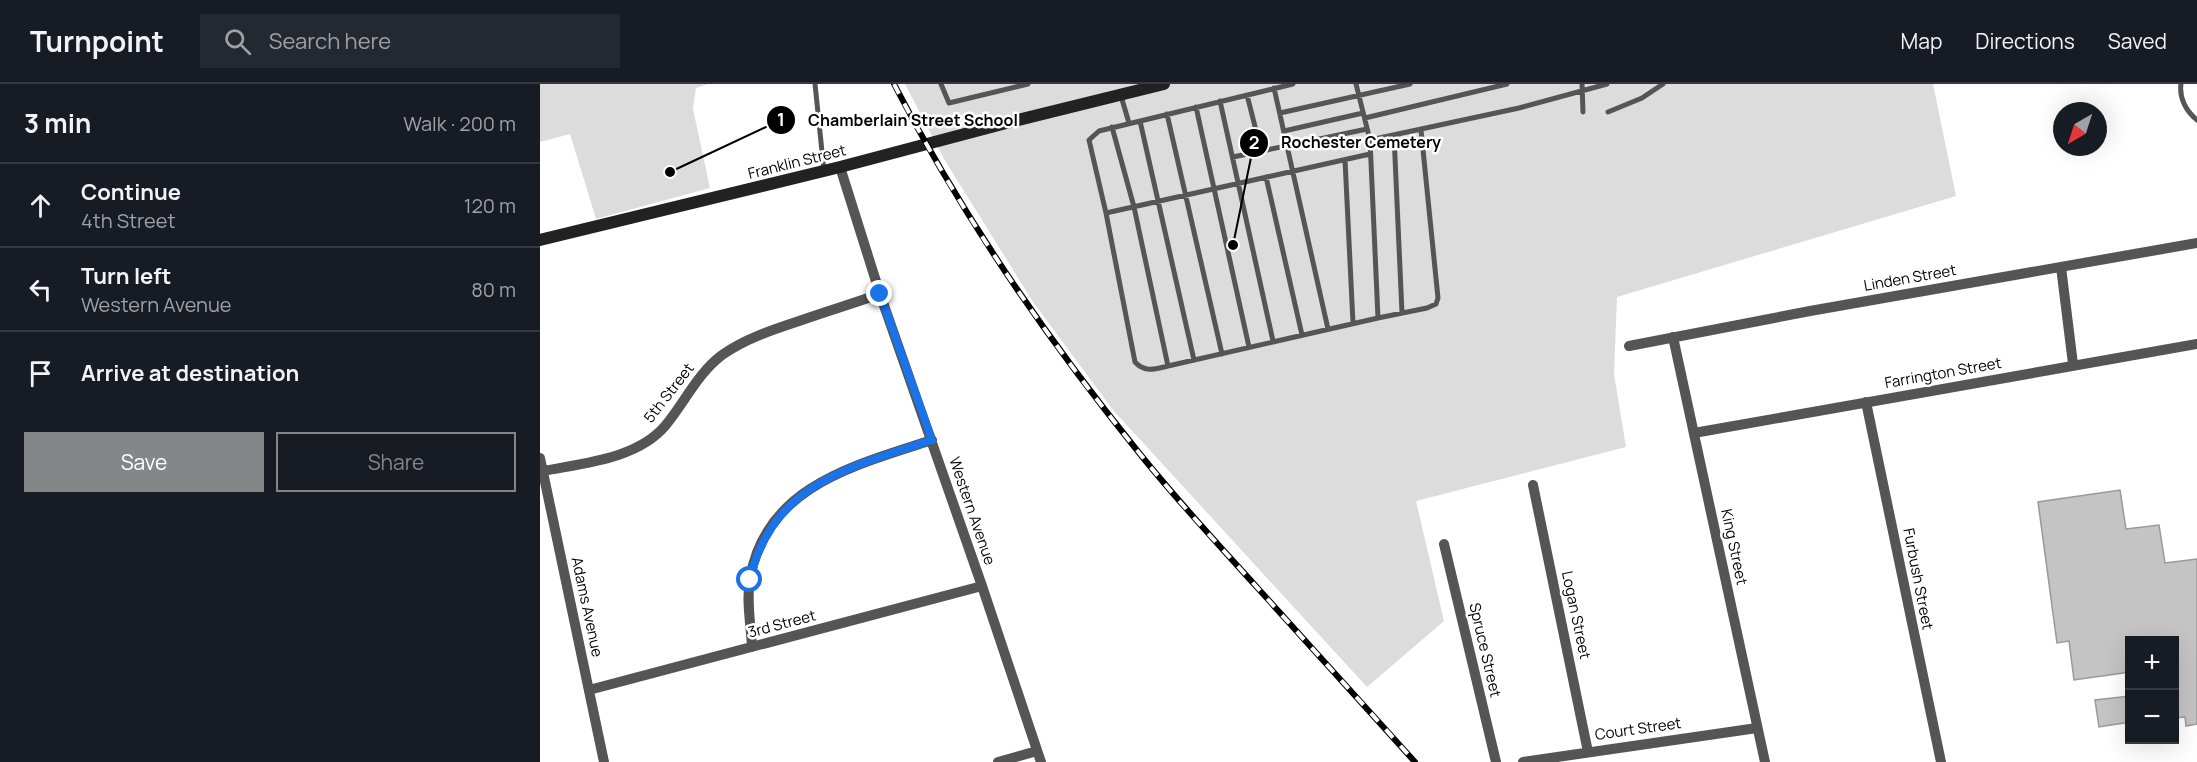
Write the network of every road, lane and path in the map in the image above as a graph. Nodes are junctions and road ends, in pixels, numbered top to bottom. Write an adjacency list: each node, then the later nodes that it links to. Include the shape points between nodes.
1 (815, 84): 42 (lane)
2 (941, 84): 16 (lane, via 950,102)
3 (996, 84): 16 (lane)
4 (1028, 84): 16 (lane)
5 (1164, 84): 17 (street, Franklin Street)
6 (1293, 84): 15 (lane)
7 (1356, 84): 19 (lane)
8 (1410, 84): 19 (lane)
9 (1508, 84): 26 (lane)
10 (1595, 84): 11 (lane)
11 (1605, 84): 14 (lane)
12 (1663, 84): 23 (lane)
13 (2181, 84): 27 (lane, via 2183,102)
14 (1582, 87): 22 (lane); 33 (lane, via 1519,108)
15 (1274, 88): 18 (lane); 24 (lane)
16 (997, 91)
17 (1121, 94): 29 (lane); 41 (street, Franklin Street)
18 (1247, 95): 20 (lane); 37 (lane)
19 (1359, 96): 24 (lane); 26 (lane)
20 (1220, 101): 21 (lane); 39 (lane)
21 (1196, 107): 25 (lane); 46 (lane)
22 (1583, 112)
23 (1608, 112)
24 (1280, 113): 32 (lane)
25 (1167, 114): 28 (lane); 47 (lane)
26 (1364, 115): 31 (lane); 32 (lane)
27 (2197, 120)
28 (1140, 121): 29 (lane); 48 (lane)
29 (1129, 123): 30 (lane)
30 (1112, 127): 49 (lane); 50 (lane, via 1099,130 1089,140)
31 (1367, 129): 35 (lane); 36 (lane)
32 (1284, 130): 36 (lane)
33 (1421, 130): 34 (lane); 55 (lane, via 1438,298 1432,306)
34 (1394, 135): 35 (lane); 55 (lane)
35 (1370, 140): 38 (lane)
36 (1287, 144): 37 (lane); 43 (lane)
37 (1261, 150): 39 (lane)
38 (1370, 154): 40 (lane); 56 (lane)
39 (1233, 157): 45 (lane)
40 (1345, 160): 43 (lane); 57 (lane)
41 (840, 167): 42 (street, Franklin Street); 54 (street, Western Avenue)
42 (824, 171): 51 (street, Franklin Street)
43 (1293, 172): 44 (lane); 58 (lane)
44 (1266, 177): 45 (lane); 59 (lane)
45 (1239, 184): 46 (lane); 61 (lane)
46 (1214, 189): 47 (lane); 64 (lane)
47 (1186, 195): 48 (lane); 65 (lane)
48 (1158, 202): 49 (lane); 66 (lane)
49 (1134, 207): 50 (lane); 68 (lane)
50 (1106, 213): 68 (lane, via 1135,362 1149,370)
51 (540, 240)
52 (2197, 243): 53 (street, Linden Street)
53 (2061, 267): 60 (street, Linden Street); 67 (street)
54 (880, 294): 71 (street, Western Avenue); 73 (street, 5th Street, via 781,327 730,350 700,375 664,428 639,446 609,457)
55 (1402, 313): 56 (lane)
56 (1378, 318): 57 (lane)
57 (1353, 323): 58 (lane)
58 (1328, 329): 59 (lane)
59 (1302, 335): 61 (lane)
60 (1673, 338): 63 (street, Linden Street); 70 (street, King Street)
61 (1273, 341): 64 (lane)
62 (2197, 344): 67 (street, Farrington Street)
63 (1629, 346)
64 (1249, 347): 65 (lane)
65 (1222, 354): 66 (lane)
66 (1194, 360): 68 (lane)
67 (2073, 364): 69 (street, Farrington Street)
68 (1168, 366)
69 (1866, 402): 70 (street, Farrington Street); 87 (street, Furbush Street)
70 (1694, 433): 79 (street, King Street)
71 (932, 440): 76 (street, Western Avenue); 77 (street, via 835,474 808,489 784,510 766,534 753,564 748,596)
72 (540, 458): 73 (street, Adams Avenue)
73 (543, 471): 78 (street, Adams Avenue)
74 (1533, 485): 80 (street, Logan Street)
75 (1444, 544): 84 (street, Spruce Street)
76 (982, 586): 77 (street, 3rd Street); 81 (street, Western Avenue)
77 (753, 647): 78 (street, 3rd Street)
78 (589, 690): 82 (street, Adams Avenue)
79 (1757, 728): 80 (street, Court Street); 86 (street, King Street)
80 (1588, 752): 85 (street, Court Street)
81 (1039, 757): 83 (street)
82 (604, 762)
83 (998, 762)
84 (1496, 762)
85 (1523, 762)
86 (1765, 762)
87 (1941, 762)

